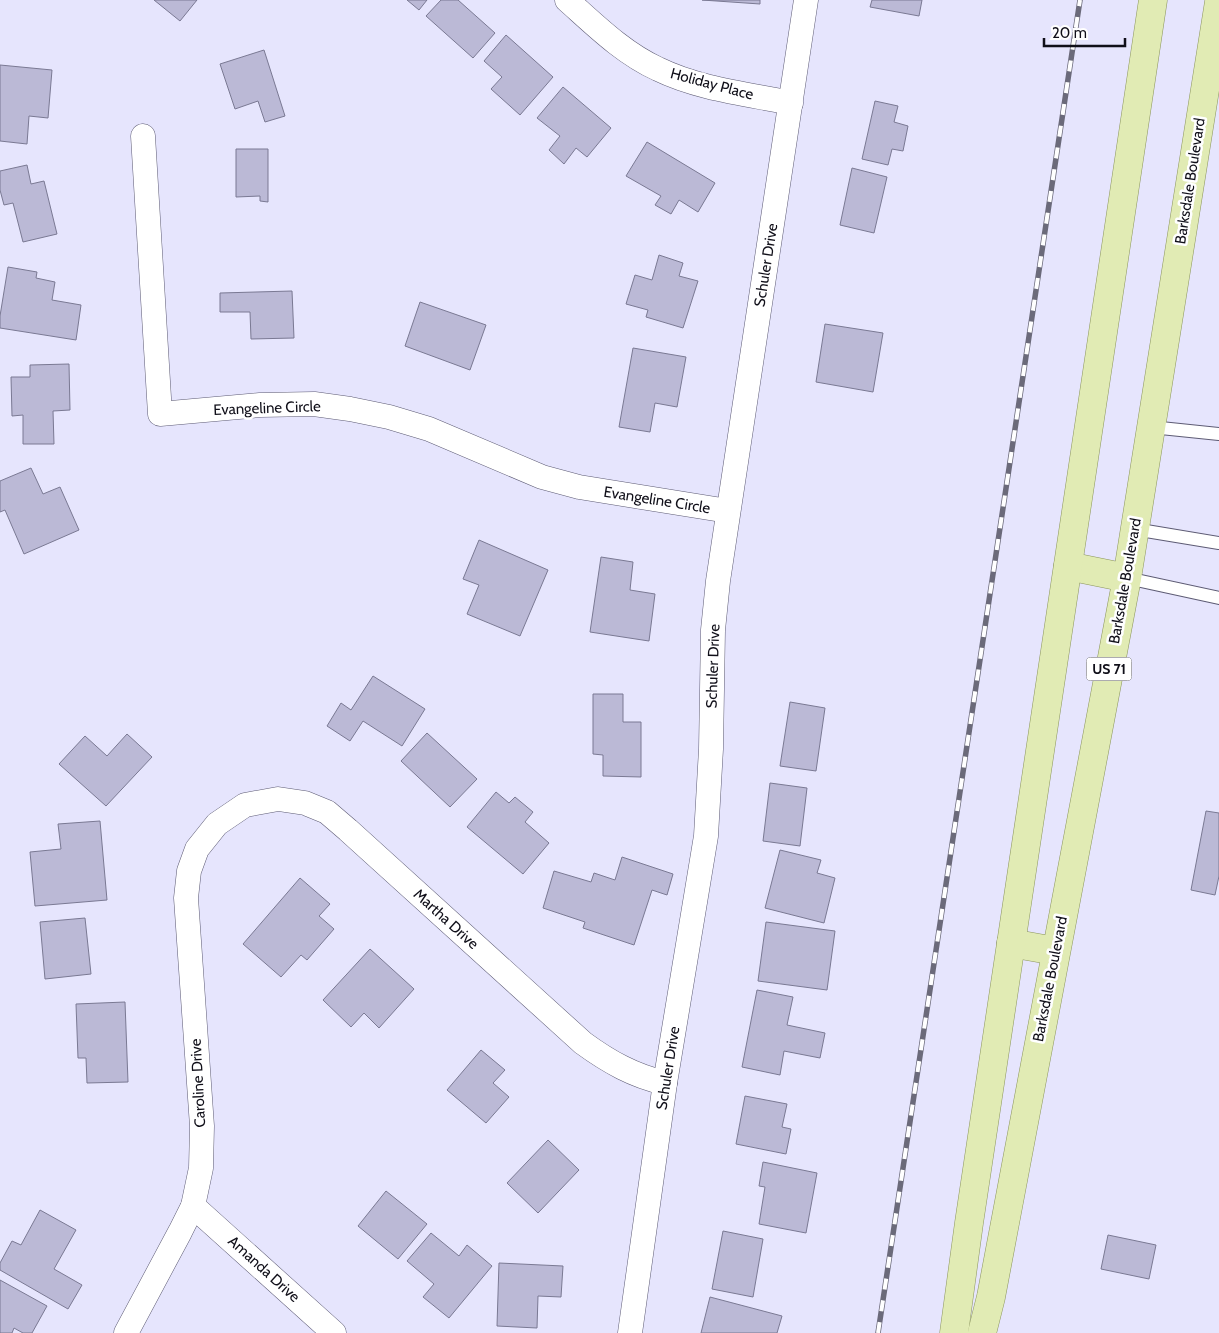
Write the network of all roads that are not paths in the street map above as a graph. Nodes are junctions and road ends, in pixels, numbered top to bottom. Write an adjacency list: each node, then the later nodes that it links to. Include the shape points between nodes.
1 (567, 0): 5 (street, Holiday Place, via 630,53 658,69 691,82)
2 (806, 0): 5 (street, Schuler Drive)
3 (1153, 0): 12 (main road)
4 (1219, 2): 7 (main road, Barksdale Boulevard / US 71)
5 (791, 103): 9 (street, Schuler Drive)
6 (143, 136): 9 (street, Evangeline Circle, via 160,414 260,405 314,404 350,409 429,429 542,477 579,487)
7 (1151, 427): 8 (lane); 10 (main road, Barksdale Boulevard / US 71)
8 (1219, 434)
9 (728, 511): 18 (street, Schuler Drive, via 713,630 706,836)
10 (1134, 529): 11 (lane); 13 (main road, Barksdale Boulevard / US 71)
11 (1219, 542)
12 (1068, 566): 13 (main road); 16 (main road)
13 (1127, 578): 14 (lane); 17 (main road, Barksdale Boulevard / US 71)
14 (1219, 598)
15 (217, 824): 18 (street, Martha Drive, via 245,806 278,799 327,812 583,1043 631,1073); 19 (street, Caroline Drive, via 197,848 186,898 202,1126 201,1168)
16 (1011, 943): 17 (main road); 23 (main road)
17 (1055, 951): 24 (main road, Barksdale Boulevard / US 71)
18 (666, 1083): 22 (street, Schuler Drive)
19 (192, 1206): 20 (street, Caroline Drive); 21 (street, Amanda Drive)
20 (126, 1333)
21 (334, 1333)
22 (630, 1333)
23 (954, 1333)
24 (982, 1333)

